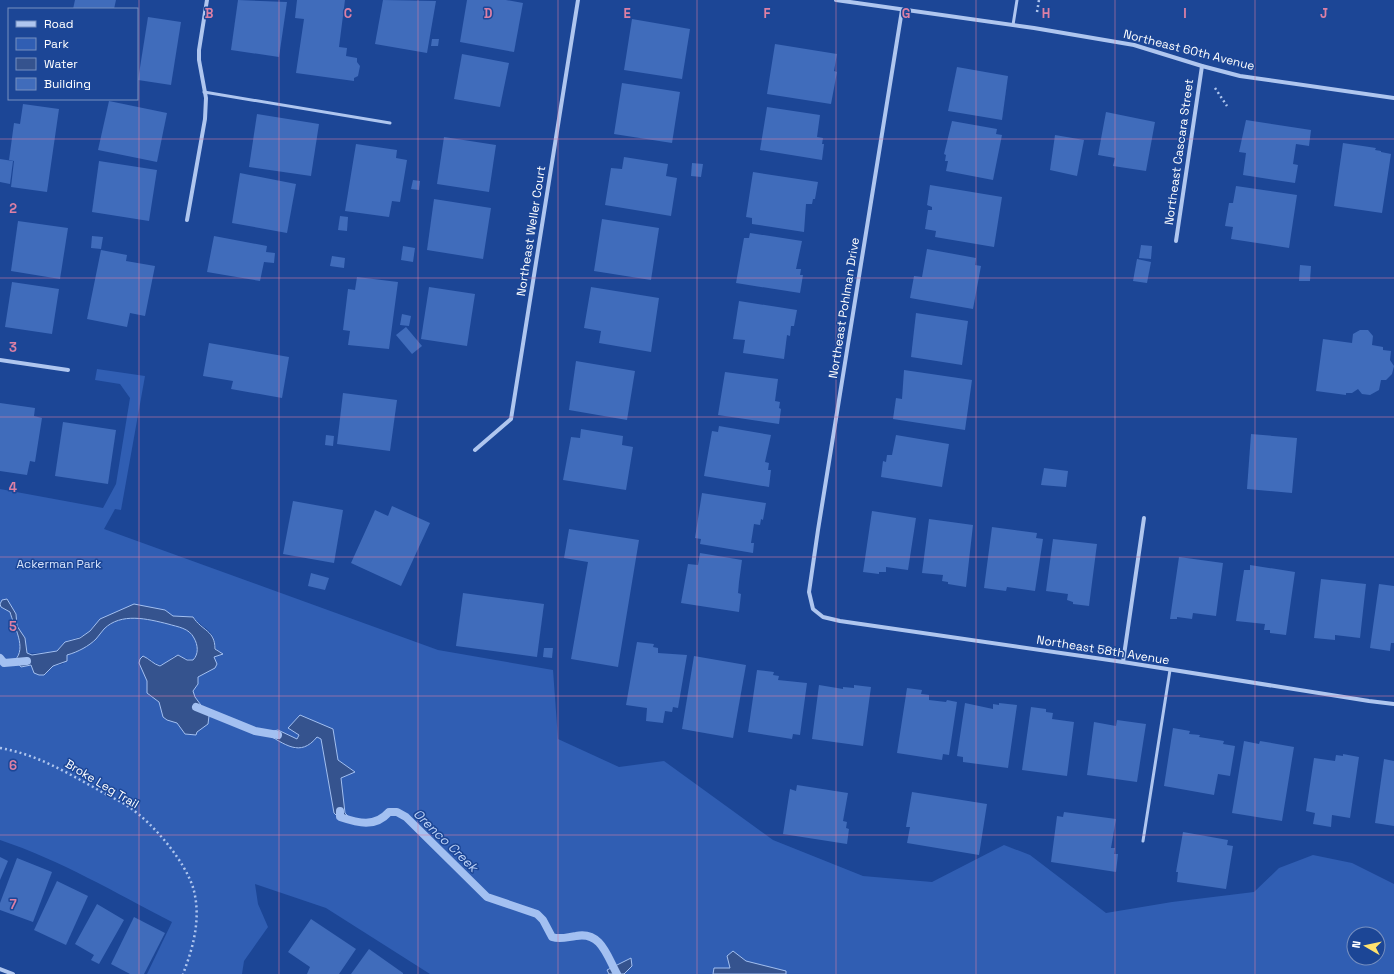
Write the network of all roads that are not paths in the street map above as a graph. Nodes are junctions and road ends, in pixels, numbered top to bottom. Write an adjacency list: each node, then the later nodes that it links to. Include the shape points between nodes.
1 (207, 0): 8 (street, via 199,50)
2 (578, 0): 15 (street, Northeast Weller Court, via 511,420)
3 (836, 0): 5 (street, Northeast 60th Avenue)
4 (1017, 0): 6 (lane)
5 (902, 10): 6 (street, Northeast 60th Avenue); 17 (street, Northeast Pohlman Drive, via 811,577 809,592)
6 (1013, 25): 7 (street, Northeast 60th Avenue, via 1134,45)
7 (1202, 66): 9 (street, Northeast 60th Avenue, via 1240,76); 12 (street, Northeast Cascara Street)
8 (204, 92): 10 (lane); 11 (street, via 205,119)
9 (1394, 98)
10 (390, 123)
11 (187, 220)
12 (1176, 241)
13 (0, 360): 14 (street)
14 (68, 370)
15 (475, 450)
16 (1144, 518): 18 (street)
17 (813, 609): 18 (street, Northeast 58th Avenue, via 823,617 840,621)
18 (1123, 662): 19 (street, Northeast 58th Avenue)
19 (1170, 670): 20 (street, Northeast 58th Avenue); 21 (lane)
20 (1394, 704)
21 (1142, 841)
22 (0, 969): 23 (street)
23 (13, 974)

